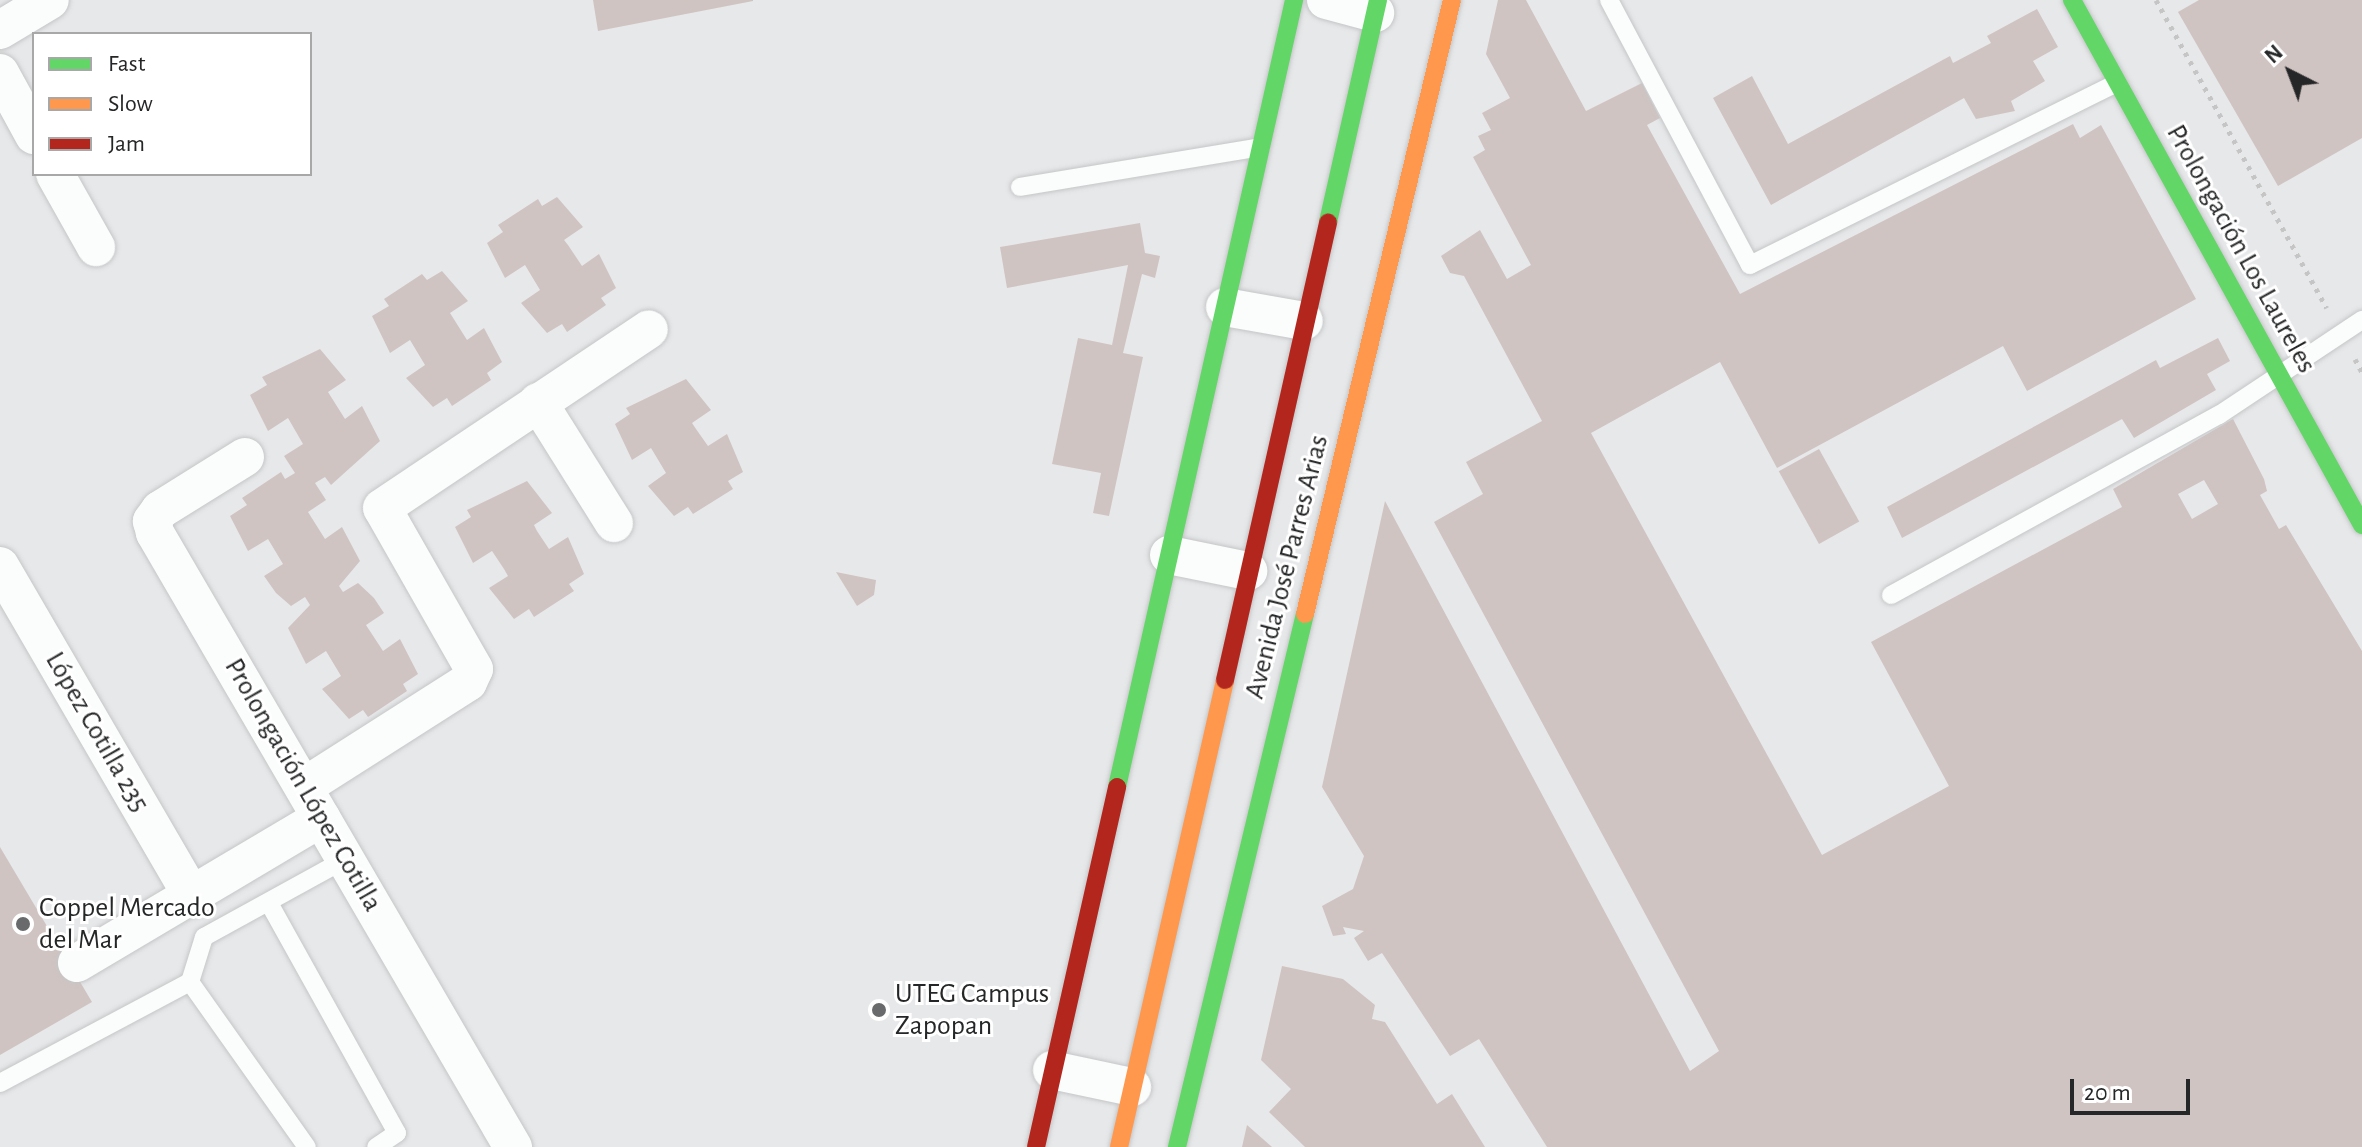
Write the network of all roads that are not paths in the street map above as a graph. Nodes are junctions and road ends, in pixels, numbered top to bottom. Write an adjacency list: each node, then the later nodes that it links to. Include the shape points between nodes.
1 (50, 0): 8 (street)
2 (1294, 0): 12 (main road)
3 (1326, 0): 7 (street)
4 (1452, 0): 43 (main road, Avenida José Parres Arias)
5 (1609, 0): 10 (lane, via 1750,265)
6 (2072, 0): 10 (main road, Prolongación Los Laureles)
7 (1376, 6): 18 (main road, Avenida José Parres Arias)
8 (0, 30)
9 (0, 73): 11 (street)
10 (2117, 83): 20 (main road, Prolongación Los Laureles)
11 (32, 131)
12 (1261, 147): 14 (lane); 16 (main road)
13 (56, 176): 15 (street)
14 (1020, 187)
15 (96, 247)
16 (1225, 307): 18 (street); 25 (main road)
17 (2362, 320): 20 (lane)
18 (1304, 321): 27 (main road, Avenida José Parres Arias)
19 (649, 329): 21 (street)
20 (2279, 375): 24 (main road, Prolongación Los Laureles); 28 (lane)
21 (538, 402): 23 (street); 29 (street, via 382,508 471,660 468,682)
22 (245, 457): 29 (street, Prolongación López Cotilla, via 152,521)
23 (614, 523)
24 (2362, 525)
25 (1169, 555): 27 (street); 35 (main road)
26 (0, 566): 31 (street, López Cotilla 235)
27 (1248, 571): 37 (main road, Avenida José Parres Arias)
28 (1891, 595)
29 (313, 802): 30 (street, Prolongación López Cotilla); 31 (street)
30 (346, 859): 32 (lane); 40 (street, Prolongación López Cotilla)
31 (193, 898): 33 (street)
32 (269, 903): 34 (lane, via 204,937); 39 (lane, via 397,1133)
33 (77, 963)
34 (190, 982): 36 (lane); 38 (lane)
35 (1052, 1070): 37 (street); 41 (main road)
36 (0, 1083)
37 (1132, 1087): 42 (main road, Avenida José Parres Arias)
38 (307, 1147)
39 (376, 1147)
40 (513, 1147)
41 (1036, 1147)
42 (1119, 1147)
43 (1177, 1147)

